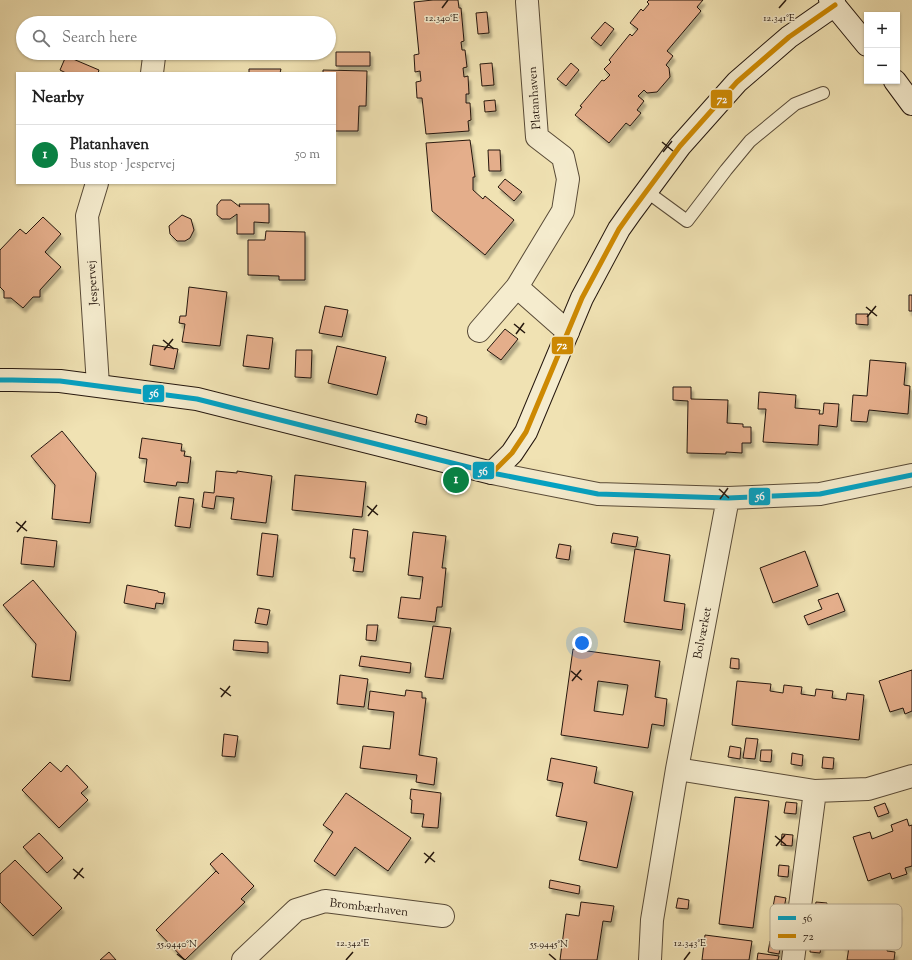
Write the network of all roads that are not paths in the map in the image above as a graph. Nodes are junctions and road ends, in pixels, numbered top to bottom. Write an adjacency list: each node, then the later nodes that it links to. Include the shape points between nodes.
1 (528, 2): 9 (street, Platanhaven, via 537,137 563,157 568,179 564,211)
2 (832, 3): 3 (street); 8 (street, via 737,82 680,146)
3 (864, 41)
4 (897, 84): 6 (street)
5 (823, 93): 8 (lane, via 796,104 750,141 687,221)
6 (912, 104)
7 (98, 184): 13 (street, Jespervej, via 87,216)
8 (646, 191): 11 (street, via 619,229 582,298)
9 (517, 287): 10 (street, Platanhaven); 11 (street)
10 (479, 331)
11 (568, 332): 14 (street, via 526,432 512,453)
12 (0, 380): 13 (street, via 60,381)
13 (98, 386): 14 (street, via 197,399)
14 (492, 473): 16 (street, via 598,494)
15 (912, 475): 16 (street, via 820,494)
16 (728, 498): 17 (street, Bolværket)
17 (677, 769): 19 (street); 24 (street, Bolværket, via 652,920)
18 (912, 776): 19 (street, via 868,789)
19 (814, 791): 20 (street)
20 (800, 904)
21 (443, 916): 23 (street, Brombærhaven, via 326,900 296,910)
22 (794, 950): 25 (street)
23 (243, 960)
24 (650, 960)
25 (793, 960)

